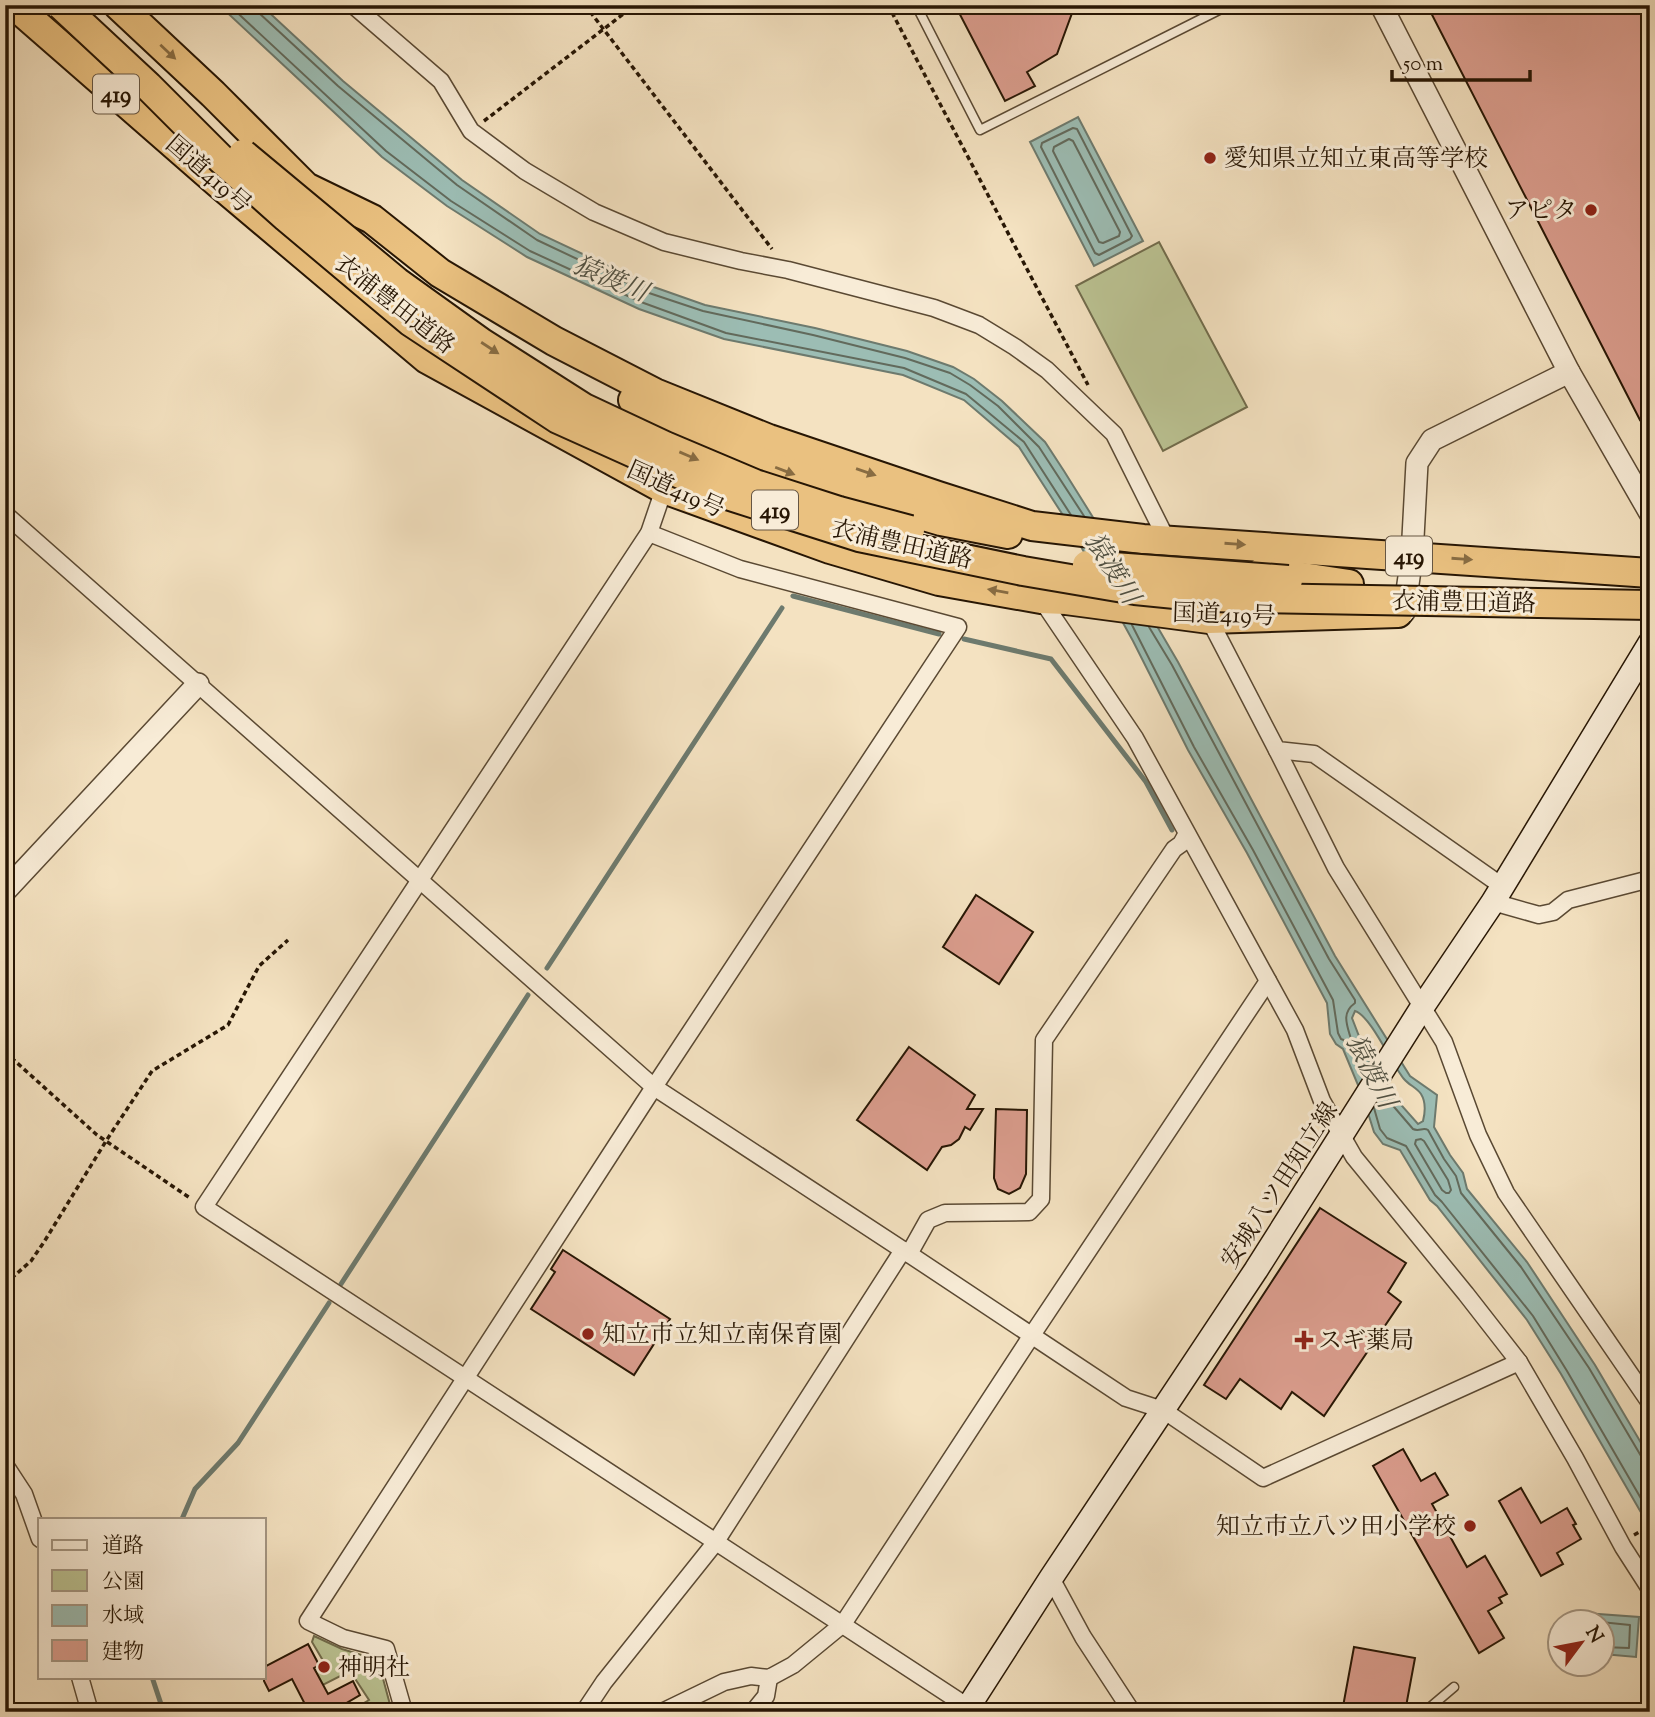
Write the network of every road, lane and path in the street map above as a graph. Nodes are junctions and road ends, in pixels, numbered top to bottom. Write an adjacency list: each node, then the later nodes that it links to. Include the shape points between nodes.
1 (12, 5): 13 (street); 21 (highway, 国道419号 / 419, via 427,359)
2 (32, 5): 16 (highway, 衣浦豊田道路 / 419, bridge, via 120,84)
3 (61, 5): 16 (highway, 衣浦豊田道路 / 419, bridge)
4 (82, 5): 28 (highway, 衣浦豊田道路 / 419, one-way to 28, bridge, via 213,129 397,282 584,408 665,446 755,484 980,547 1084,565)
5 (118, 5): 17 (highway, 419, one-way to 17)
6 (353, 5): 15 (street, via 441,81)
7 (585, 5): 14 (path)
8 (635, 5): 14 (path)
9 (888, 5): 20 (path)
10 (916, 5): 11 (lane, via 979,130)
11 (1229, 5)
12 (1381, 5): 19 (street)
13 (5, 10)
14 (603, 29): 15 (path); 18 (path)
15 (471, 131): 18 (street, via 525,172 594,212 664,242)
16 (221, 159): 31 (highway, 衣浦豊田道路 / 419, bridge, via 411,322 558,419 727,495 859,537 1023,571 1205,597)
17 (306, 187): 25 (highway, 419, one-way to 25, via 372,219 440,273 554,341 655,393 769,439 1032,526); 28 (highway, 衣浦豊田道路 / 419, one-way to 28, via 363,235 468,309 697,436 792,474 941,521 1058,544)
18 (788, 270): 25 (street, via 934,308 979,325 1047,370 1114,434)
19 (1569, 372): 22 (street); 26 (street, via 1432,440 1417,463)
20 (1088, 385)
21 (664, 489): 24 (street); 30 (highway, 国道419号 / 419, one-way to 21, via 939,581 830,550)
22 (1650, 513)
23 (5, 514): 36 (street)
24 (649, 533): 40 (street); 47 (street, via 740,569 958,627)
25 (1155, 539): 26 (highway, 419, one-way to 26)
26 (1412, 556): 27 (highway, 419, one-way to 27); 32 (street)
27 (1650, 573)
28 (1349, 584): 29 (highway, 衣浦豊田道路 / 419)
29 (1650, 592)
30 (1053, 599): 34 (highway, 国道419号 / 419); 38 (street)
31 (1650, 605)
32 (1404, 612): 33 (highway, 国道419号 / 419); 34 (highway, 国道419号 / 419)
33 (1650, 613)
34 (1209, 619): 37 (street)
35 (1650, 643): 42 (main road, 安城八ツ田知立線)
36 (198, 684): 40 (street); 41 (street)
37 (1278, 750): 42 (street, via 1314,754); 45 (street, via 1336,867)
38 (1186, 835): 44 (street); 51 (street, via 1044,1040 1041,1199 1029,1212 945,1213 928,1220)
39 (1650, 879): 42 (street, via 1568,900 1553,912 1538,915)
40 (419, 881): 47 (street); 50 (street)
41 (5, 891)
42 (1498, 894): 45 (main road, 安城八ツ田知立線)
43 (288, 940): 49 (path, via 259,967 228,1025 152,1071)
44 (1268, 981): 48 (street); 53 (street)
45 (1420, 1011): 48 (main road, 安城八ツ田知立線); 56 (street, via 1444,1042 1478,1135 1506,1193)
46 (5, 1052): 49 (path)
47 (654, 1087): 51 (street); 55 (street)
48 (1342, 1136): 54 (street, via 1354,1157); 57 (main road, 安城八ツ田知立線)
49 (106, 1141): 50 (path); 52 (path, via 31,1261)
50 (204, 1207): 55 (street)
51 (906, 1252): 53 (street); 62 (street)
52 (5, 1284)
53 (1032, 1335): 57 (street, via 1126,1398); 65 (street)
54 (1519, 1362): 57 (street, via 1263,1478); 64 (street)
55 (465, 1379): 62 (street); 71 (street, via 308,1621 343,1638 386,1649)
56 (1650, 1403)
57 (1163, 1410): 63 (main road, 安城八ツ田知立線)
58 (5, 1465): 60 (street, via 24,1494)
59 (1650, 1526): 61 (path)
60 (38, 1533)
61 (1628, 1539)
62 (715, 1543): 65 (street); 72 (street)
63 (1051, 1578): 69 (main road, 安城八ツ田知立線); 75 (street)
64 (1650, 1589)
65 (844, 1625): 67 (street); 69 (street)
66 (80, 1678): 70 (street)
67 (769, 1678): 73 (street, via 751,1676 724,1682); 74 (street, via 766,1696)
68 (1454, 1687): 76 (lane)
69 (966, 1709)
70 (90, 1712)
71 (404, 1712)
72 (584, 1712)
73 (662, 1712)
74 (753, 1712)
75 (1132, 1712)
76 (1427, 1712)

